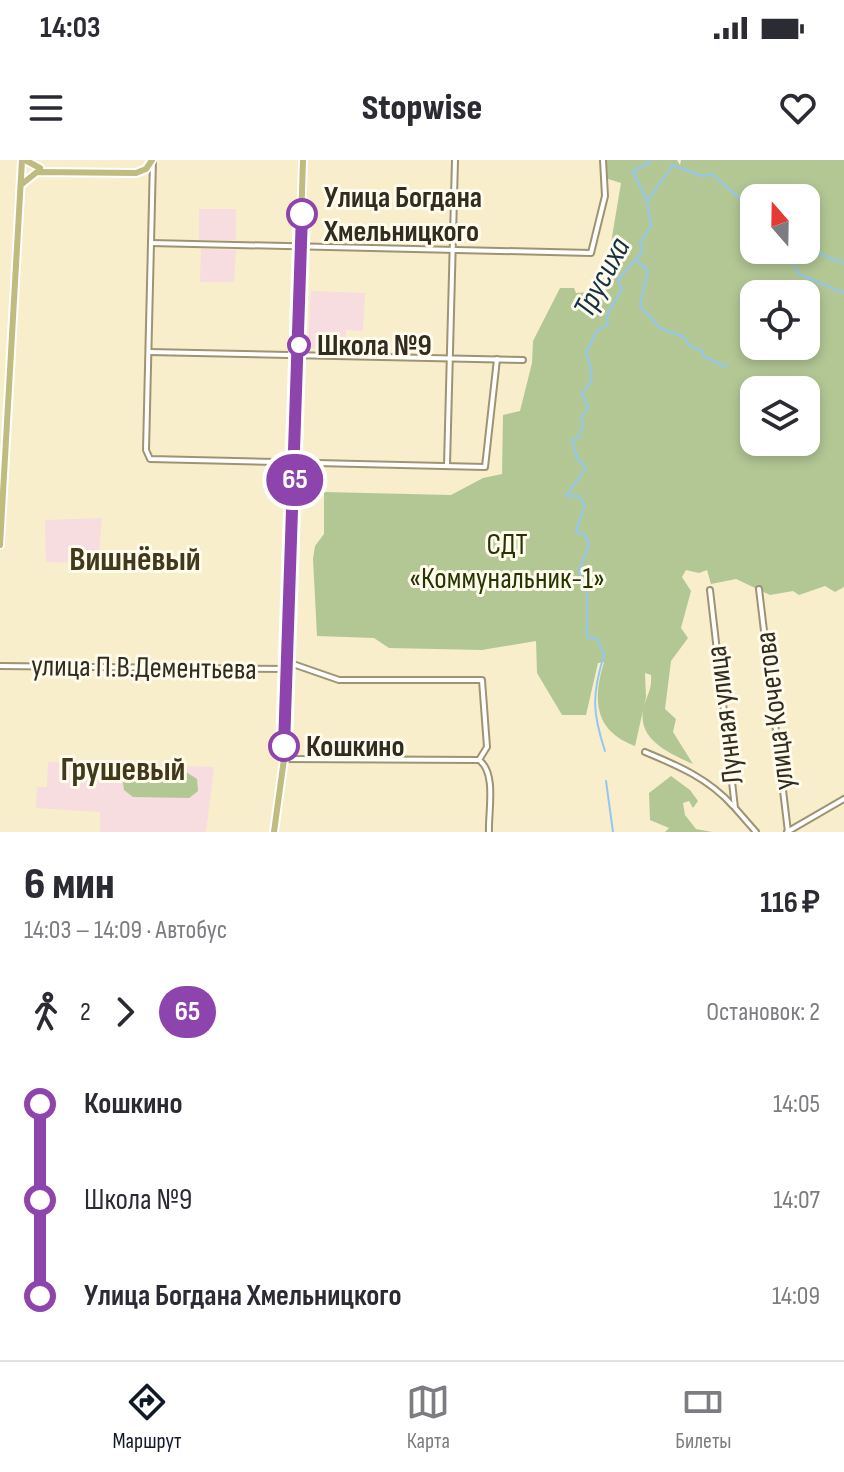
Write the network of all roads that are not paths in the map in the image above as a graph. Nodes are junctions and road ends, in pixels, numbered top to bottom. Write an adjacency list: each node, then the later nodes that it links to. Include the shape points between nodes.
1 (22, 160): 6 (main road); 7 (main road)
2 (151, 160): 6 (main road, via 135,170); 8 (main road); 9 (street)
3 (303, 160): 12 (main road)
4 (455, 160): 13 (street)
5 (603, 160): 13 (street, via 605,196 591,253)
6 (40, 168): 7 (main road)
7 (20, 169): 10 (main road); 20 (main road)
8 (136, 173): 9 (street); 10 (main road, via 37,172)
9 (153, 176): 11 (street)
10 (20, 188): 20 (main road)
11 (151, 243): 12 (street); 14 (street)
12 (302, 248): 13 (street); 15 (main road)
13 (453, 251): 16 (street)
14 (149, 352): 15 (street); 19 (street, via 148,458)
15 (299, 355): 16 (street); 19 (main road)
16 (450, 358): 17 (street); 21 (street)
17 (497, 359): 18 (street); 21 (street, via 485,467)
18 (523, 360)
19 (295, 463): 21 (street); 26 (main road)
20 (2, 464): 22 (main road); 23 (main road)
21 (447, 465)
22 (0, 477)
23 (0, 545)
24 (759, 589): 36 (street, улица Кочетова)
25 (710, 590): 32 (street, Лунная улица)
26 (287, 665): 27 (street, улица П.В.Дементьева); 29 (main road); 30 (street, улица П.В.Дементьева, via 339,680 485,682 486,751)
27 (0, 666)
28 (645, 752): 32 (street, via 709,783)
29 (284, 759): 30 (street); 33 (main road)
30 (479, 760): 34 (street, via 490,779)
31 (844, 799): 36 (street)
32 (735, 808): 35 (street, Лунная улица)
33 (274, 832)
34 (489, 832)
35 (756, 832)
36 (788, 832)

